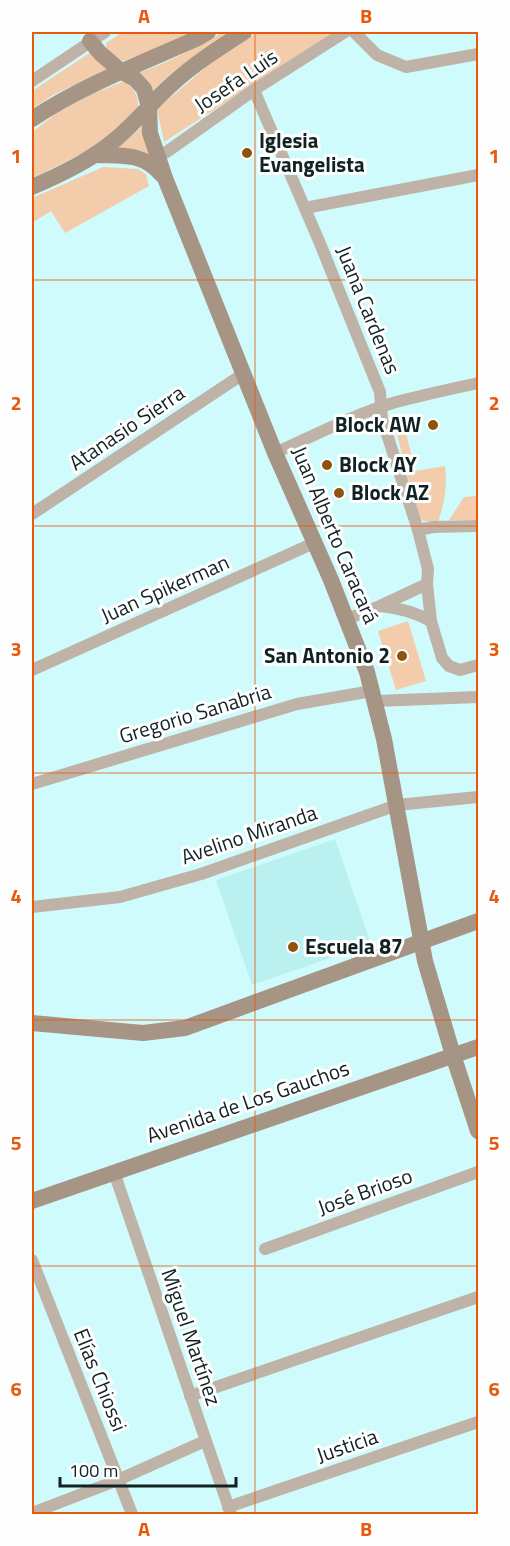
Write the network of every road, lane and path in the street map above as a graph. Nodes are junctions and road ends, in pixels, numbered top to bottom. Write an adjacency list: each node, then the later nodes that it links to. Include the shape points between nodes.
1 (105, 32): 6 (street)
2 (208, 32): 8 (street)
3 (244, 32): 11 (street, via 199,62)
4 (345, 32): 10 (street, Josefa Luis)
5 (354, 32): 7 (street, via 377,55 406,68)
6 (89, 36): 8 (street, via 100,53); 9 (street)
7 (478, 54)
8 (122, 72): 11 (street, via 140,84); 12 (street, via 52,105)
9 (32, 81)
10 (254, 90): 14 (street, Josefa Luis); 17 (street, Juana Cardenas)
11 (149, 107): 13 (street); 14 (street)
12 (32, 119)
13 (95, 155): 14 (street); 16 (street)
14 (153, 160): 18 (street, Juan Alberto Caracará, via 165,178)
15 (478, 175): 17 (street)
16 (32, 187)
17 (305, 208): 20 (street, Juana Cardenas, via 380,392)
18 (243, 374): 21 (street, Juan Alberto Caracará); 22 (street, Atanasio Sierra)
19 (478, 383): 20 (street)
20 (381, 407): 21 (street); 24 (street, Juana Cardenas)
21 (275, 453): 25 (street, Juan Alberto Caracará)
22 (32, 514)
23 (478, 526): 24 (street)
24 (418, 530): 26 (street, Juana Cardenas, via 428,569)
25 (314, 543): 28 (street, Juan Alberto Caracará); 31 (street, Juan Spikerman)
26 (427, 584): 27 (street); 29 (street, Juana Cardenas)
27 (380, 606): 28 (street); 29 (street, via 419,614)
28 (347, 619): 32 (street, Juan Alberto Caracará)
29 (431, 621): 30 (street, Juana Cardenas, via 442,658 449,666 459,670)
30 (478, 665)
31 (32, 670)
32 (374, 696): 33 (street, Gregorio Sanabria); 34 (street, Gregorio Sanabria, via 297,704); 36 (street, Juan Alberto Caracará)
33 (478, 697)
34 (32, 784)
35 (478, 797): 36 (street, Avelino Miranda)
36 (397, 805): 37 (street, Avelino Miranda, via 201,874 120,897); 39 (street, Juan Alberto Caracará)
37 (32, 907)
38 (478, 921): 39 (street)
39 (422, 942): 40 (street, via 185,1028 143,1032); 42 (street, Juan Alberto Caracará)
40 (32, 1023)
41 (478, 1047): 42 (street, Avenida de Los Gauchos)
42 (453, 1055): 43 (street, Juan Alberto Caracará); 44 (street, Avenida de Los Gauchos)
43 (478, 1131)
44 (114, 1172): 46 (street, Avenida de Los Gauchos); 50 (street, Miguel Martínez)
45 (478, 1172): 47 (street, José Brioso)
46 (32, 1201)
47 (265, 1249)
48 (32, 1260): 53 (street, Elías Chiossi)
49 (478, 1297): 50 (street)
50 (190, 1396): 52 (street, Miguel Martínez)
51 (478, 1422): 54 (street, Justicia)
52 (206, 1441): 53 (street); 54 (street, Miguel Martínez)
53 (118, 1480): 55 (street); 56 (street, Elías Chiossi)
54 (229, 1511)
55 (32, 1514)
56 (132, 1515)

